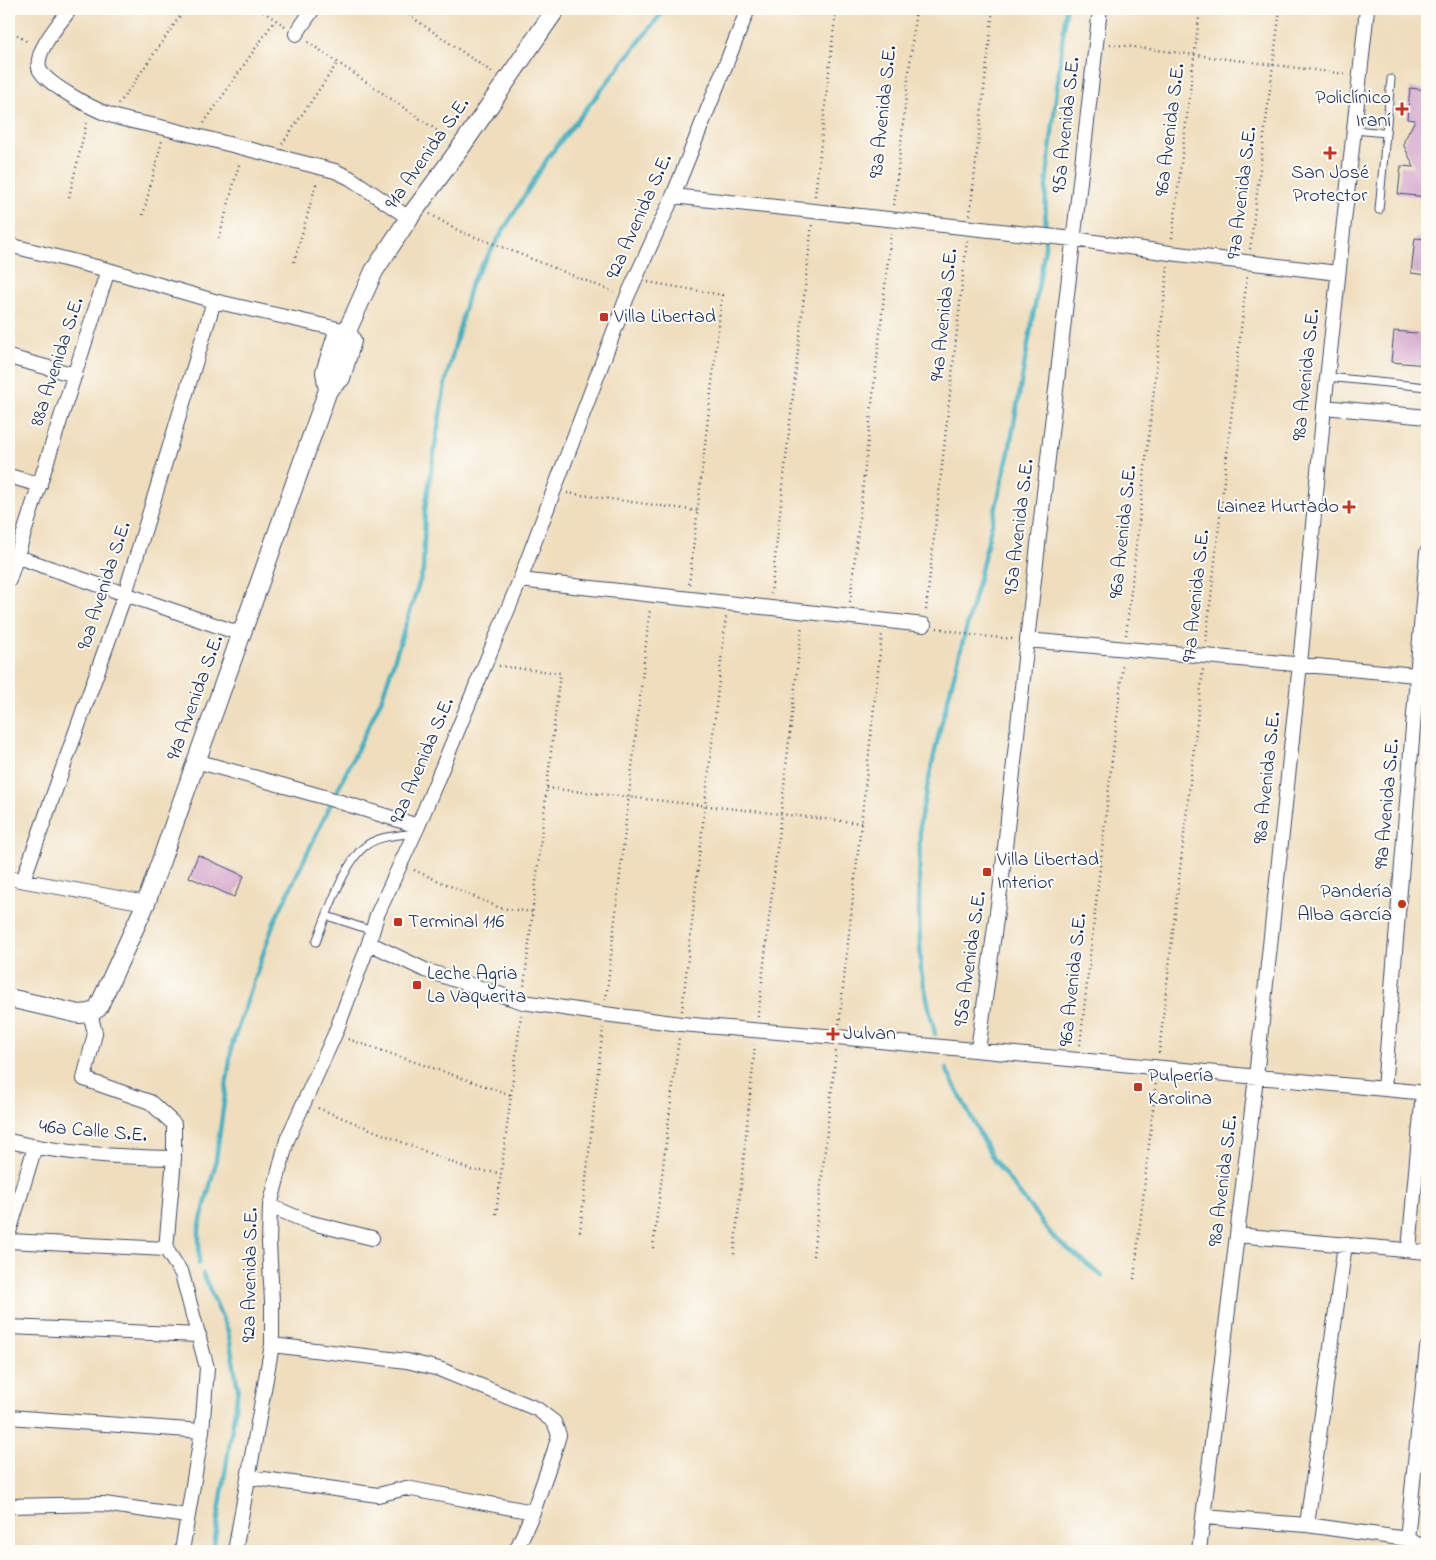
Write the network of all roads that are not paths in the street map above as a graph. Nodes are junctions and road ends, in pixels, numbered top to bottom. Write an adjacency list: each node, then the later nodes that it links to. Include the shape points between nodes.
1 (70, 9): 13 (street, via 40,56 39,70 45,78 90,107 111,116 335,171)
2 (313, 9): 7 (street)
3 (556, 9): 13 (street, 91a Avenida S.E.)
4 (748, 9): 11 (street, 92a Avenida S.E.)
5 (1100, 9): 14 (street, 95a Avenida S.E.)
6 (1367, 9): 9 (street, 98a Avenida S.E.)
7 (296, 34)
8 (1391, 79): 10 (lane)
9 (1354, 130): 10 (lane); 17 (street, 98a Avenida S.E.)
10 (1386, 133): 12 (lane)
11 (673, 196): 14 (street); 31 (street, 92a Avenida S.E., via 627,297)
12 (1379, 210)
13 (413, 212): 19 (street, 91a Avenida S.E., via 374,271)
14 (1074, 239): 17 (street); 35 (street, 95a Avenida S.E.)
15 (9, 245): 16 (street)
16 (108, 270): 18 (street); 21 (street, 88a Avenida S.E.)
17 (1338, 273): 22 (street, 98a Avenida S.E.)
18 (214, 301): 19 (street); 32 (street, 90a Avenida S.E.)
19 (347, 331): 34 (street, 91a Avenida S.E., via 336,338 325,372 328,390)
20 (9, 357): 21 (street)
21 (75, 375): 27 (street, 88a Avenida S.E.)
22 (1327, 377): 23 (lane); 24 (street, 98a Avenida S.E.)
23 (1427, 387)
24 (1324, 406): 25 (street); 36 (street, 98a Avenida S.E.)
25 (1427, 417)
26 (9, 476): 27 (street)
27 (40, 485): 29 (street, 88a Avenida S.E.)
28 (1427, 552): 37 (street, 99a Avenida S.E.)
29 (13, 555): 30 (street, 88a Avenida S.E.); 32 (street)
30 (9, 580)
31 (520, 580): 33 (street); 39 (street, 92a Avenida S.E.)
32 (125, 594): 34 (street); 41 (street, 90a Avenida S.E.)
33 (924, 625)
34 (241, 634): 38 (street, 91a Avenida S.E.)
35 (1027, 640): 36 (street); 48 (street, 95a Avenida S.E., via 1002,876)
36 (1300, 664): 37 (street); 49 (street, 98a Avenida S.E.)
37 (1423, 676): 50 (street, 99a Avenida S.E.)
38 (196, 761): 39 (street, via 342,802); 42 (street, 91a Avenida S.E.)
39 (417, 830): 43 (lane, via 388,836 364,846 350,862); 44 (street, 92a Avenida S.E., via 377,915)
40 (9, 878): 41 (street)
41 (23, 880): 42 (street)
42 (146, 903): 47 (street, 91a Avenida S.E., via 98,1008)
43 (327, 916): 44 (lane); 45 (lane)
44 (371, 937): 48 (street, via 425,970 523,1002 681,1024); 55 (street, 92a Avenida S.E., via 335,1034 287,1140)
45 (316, 942)
46 (9, 998): 47 (street, via 79,1014)
47 (90, 1013): 54 (street, via 95,1033 84,1079 150,1102 174,1124)
48 (978, 1050): 49 (street)
49 (1256, 1076): 50 (street); 57 (street, 98a Avenida S.E.)
50 (1384, 1089): 51 (street)
51 (1425, 1093): 62 (street)
52 (9, 1141): 53 (street, 46a Calle S.E.)
53 (35, 1147): 54 (street, 46a Calle S.E., via 121,1157); 56 (street)
54 (174, 1158): 61 (street)
55 (270, 1206): 58 (street, via 308,1222); 66 (street, 92a Avenida S.E.)
56 (9, 1232)
57 (1238, 1235): 60 (street); 74 (street, 98a Avenida S.E.)
58 (372, 1238)
59 (9, 1241): 61 (street)
60 (1345, 1244): 62 (street); 75 (street)
61 (166, 1249): 65 (street, via 182,1274)
62 (1409, 1250): 63 (street)
63 (1427, 1252)
64 (9, 1327): 65 (street)
65 (199, 1335): 69 (street, via 207,1368)
66 (272, 1345): 70 (street, 92a Avenida S.E.); 72 (street, via 407,1361 439,1369 537,1409 554,1422 559,1435)
67 (1427, 1348): 76 (street)
68 (9, 1418): 69 (street)
69 (202, 1431): 73 (street)
70 (249, 1477): 72 (street, via 378,1495 406,1488); 79 (street, 92a Avenida S.E.)
71 (9, 1506): 73 (street, via 104,1504)
72 (533, 1512): 80 (street)
73 (188, 1516): 78 (street)
74 (1204, 1517): 75 (street); 81 (street, 98a Avenida S.E.)
75 (1307, 1525): 76 (street)
76 (1407, 1539): 77 (street)
77 (1427, 1549)
78 (182, 1551)
79 (235, 1551)
80 (516, 1551)
81 (1199, 1551)

